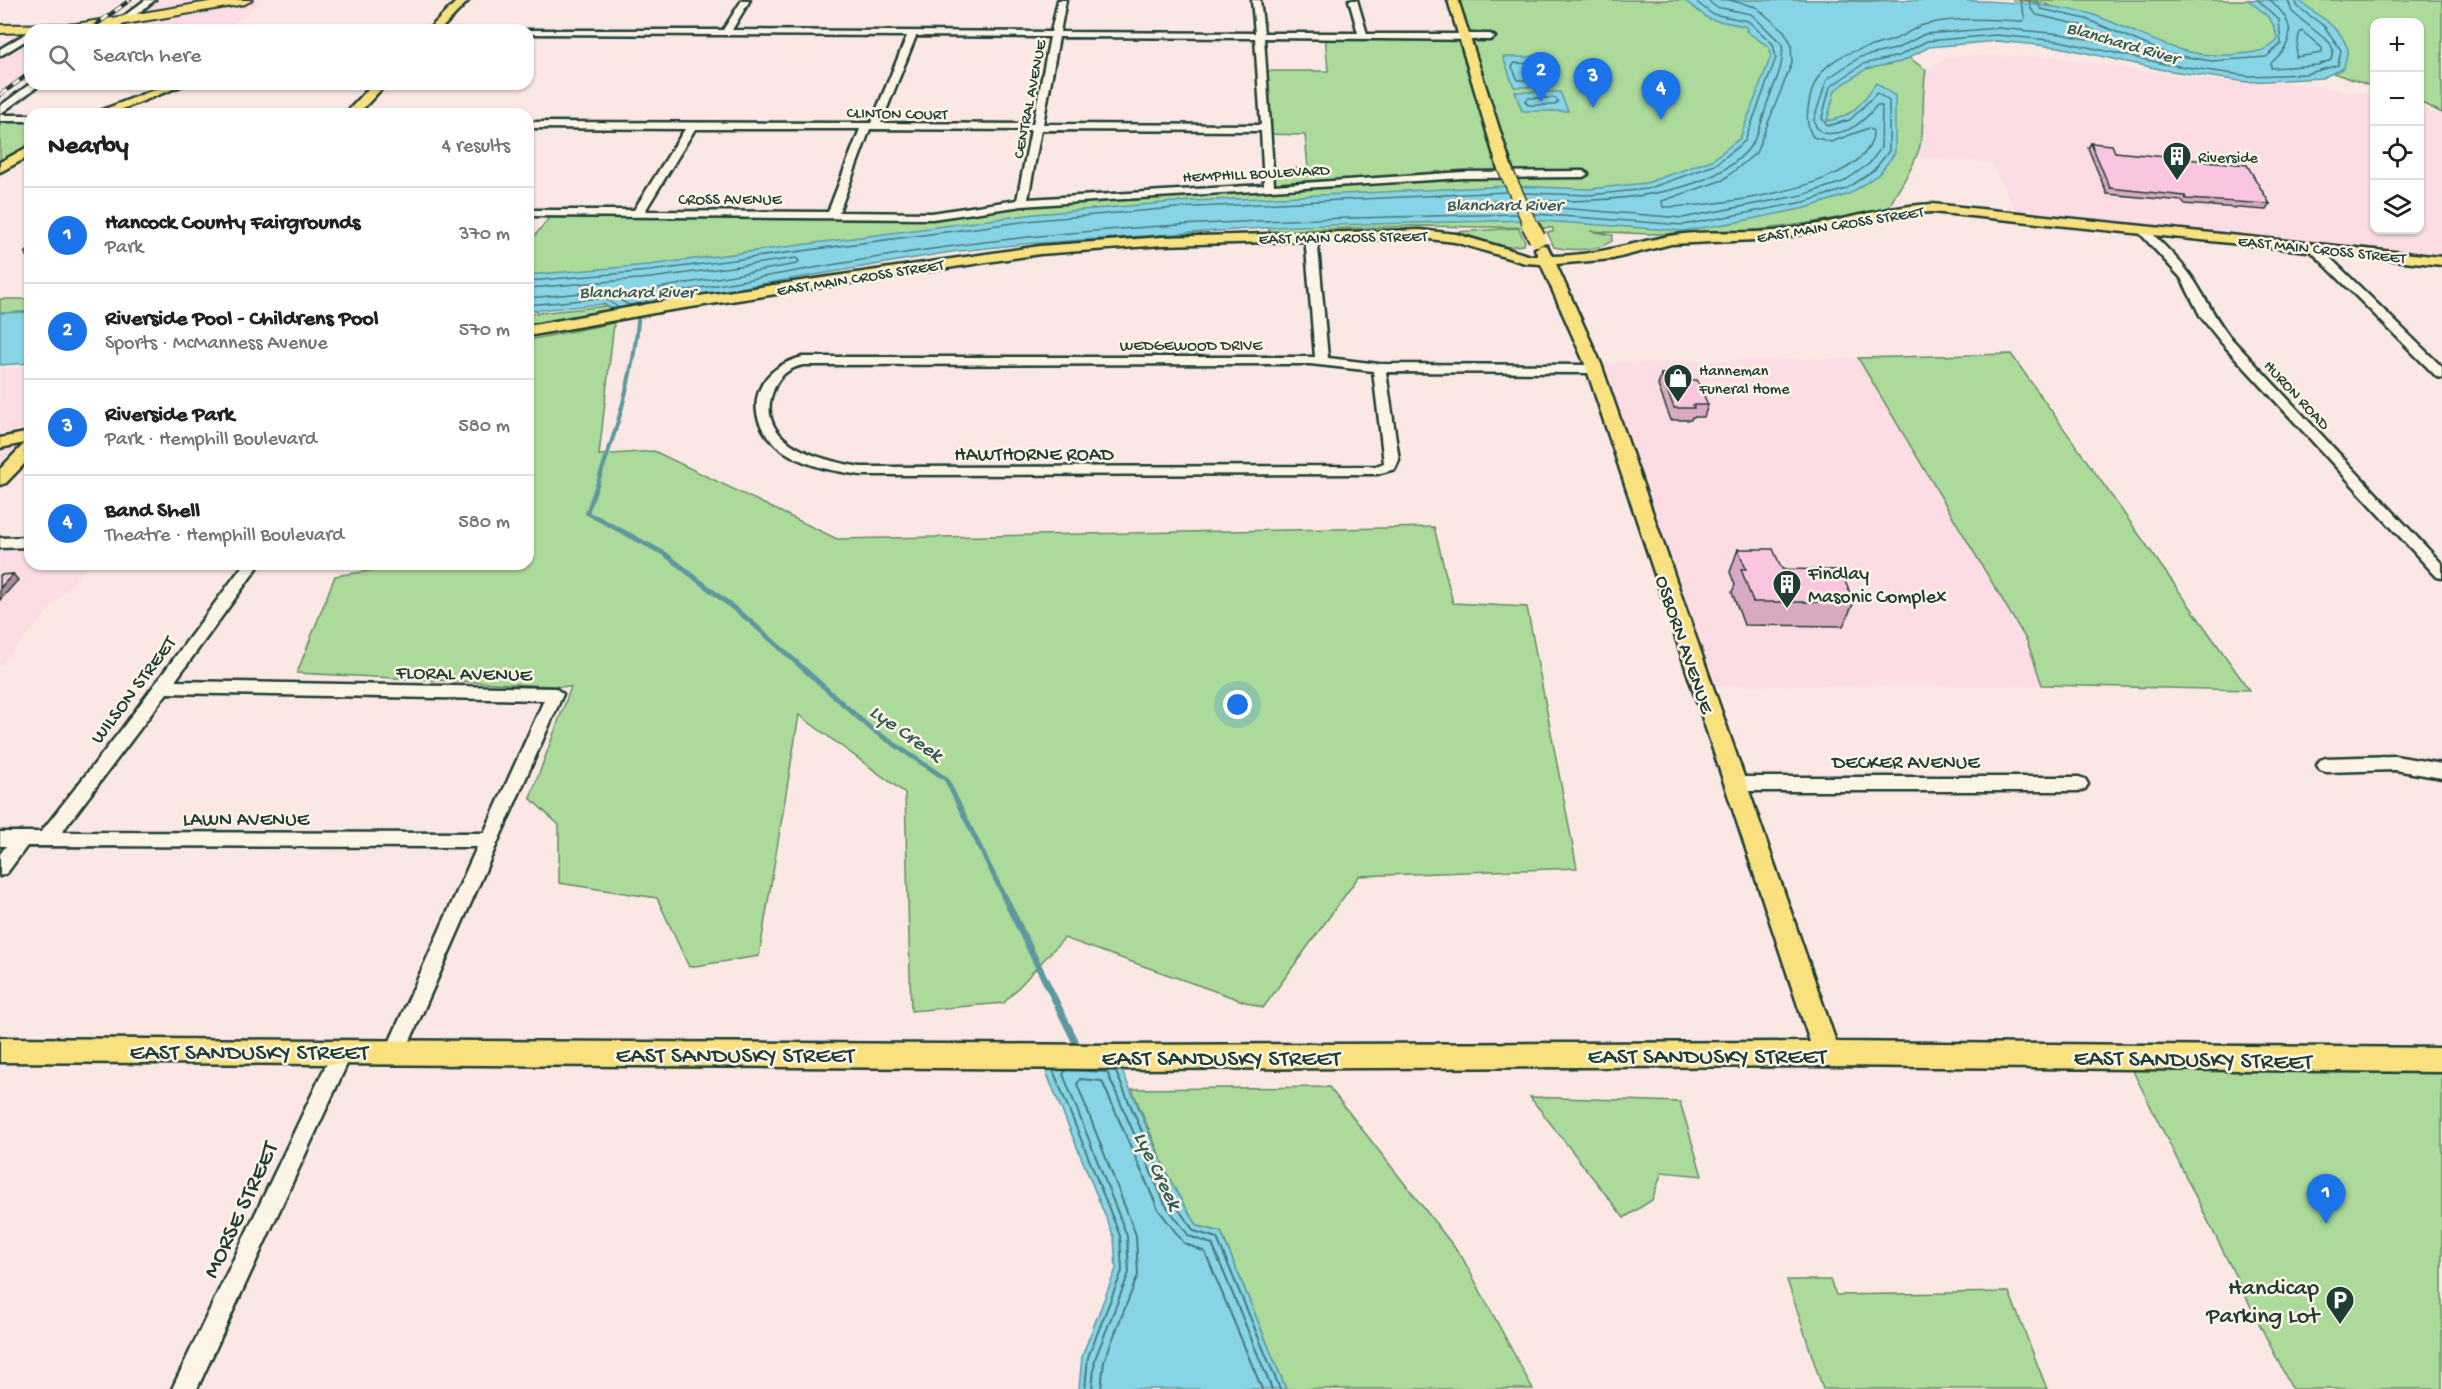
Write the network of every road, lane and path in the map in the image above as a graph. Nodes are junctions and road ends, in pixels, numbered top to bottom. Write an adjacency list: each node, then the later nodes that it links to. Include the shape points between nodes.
1 (151, 0): 9 (street)
2 (245, 0): 9 (highway)
3 (464, 0): 12 (main road)
4 (746, 0): 16 (street)
5 (1062, 0): 18 (street, CENTRAL AVENUE)
6 (1256, 0): 19 (street)
7 (1353, 0): 20 (street)
8 (1453, 0): 21 (main road, OSBORN AVENUE)
9 (122, 22): 10 (highway); 11 (street)
10 (101, 24)
11 (119, 24)
12 (440, 24)
13 (0, 30): 14 (highway)
14 (24, 30)
15 (534, 31): 16 (street)
16 (727, 31): 17 (street)
17 (913, 32): 18 (street); 37 (street)
18 (1055, 33): 19 (street); 38 (street, CENTRAL AVENUE)
19 (1260, 34): 20 (street); 39 (street)
20 (1363, 35): 21 (street)
21 (1464, 35): 22 (street); 52 (main road, OSBORN AVENUE, bridge, via 1505,169)
22 (1490, 37)
23 (24, 38): 24 (street)
24 (0, 53)
25 (28, 90): 32 (street)
26 (162, 90): 28 (main road)
27 (374, 90): 31 (main road)
28 (138, 98): 29 (main road); 30 (main road)
29 (113, 108)
30 (132, 108)
31 (357, 108)
32 (0, 111)
33 (0, 118): 34 (street)
34 (24, 118)
35 (534, 125): 36 (street, CLINTON COURT)
36 (692, 126): 37 (street, CLINTON COURT); 46 (street)
37 (870, 126): 38 (street, CLINTON COURT); 47 (street)
38 (1038, 128): 39 (street, CLINTON COURT); 44 (street, CENTRAL AVENUE)
39 (1265, 128): 43 (street)
40 (24, 154): 41 (main road)
41 (0, 168)
42 (1583, 174): 43 (street, HEMPHILL BOULEVARD, via 1463,175)
43 (1269, 188): 44 (street, HEMPHILL BOULEVARD)
44 (1022, 203): 48 (street, HEMPHILL BOULEVARD)
45 (534, 213): 46 (street, CROSS AVENUE)
46 (637, 214): 47 (street, CROSS AVENUE)
47 (832, 214): 48 (street, CROSS AVENUE)
48 (932, 216)
49 (2142, 229): 51 (main road, EAST MAIN CROSS STREET); 52 (main road, EAST MAIN CROSS STREET, via 1974,211 1915,209 1800,231 1671,240 1597,258); 67 (street, HURON ROAD, via 2184,276 2207,317 2225,339)
50 (1311, 236): 52 (main road, EAST MAIN CROSS STREET, via 1445,236 1521,258); 54 (main road, EAST MAIN CROSS STREET, via 1040,250 614,314); 55 (street)
51 (2313, 247): 53 (main road, EAST MAIN CROSS STREET); 59 (street)
52 (1548, 260): 58 (main road, OSBORN AVENUE)
53 (2442, 261)
54 (534, 330)
55 (1322, 361): 56 (street, WEDGEWOOD DRIVE); 57 (street, WEDGEWOOD DRIVE)
56 (788, 363): 57 (street, HAWTHORNE ROAD, via 776,371 767,388 768,428 805,458 861,471 1387,469 1392,460)
57 (1379, 368): 58 (street, WEDGEWOOD DRIVE)
58 (1594, 369): 71 (main road, OSBORN AVENUE)
59 (2442, 374)
60 (24, 438): 61 (main road)
61 (0, 443)
62 (24, 454): 63 (main road)
63 (0, 479)
64 (24, 542): 65 (street)
65 (0, 543)
66 (248, 570): 68 (street, WILSON STREET)
67 (2442, 573)
68 (161, 687): 75 (street, WILSON STREET); 76 (street, FLORAL AVENUE, via 555,694)
69 (2326, 765): 70 (street, via 2395,763)
70 (2442, 771)
71 (1734, 784): 72 (street, DECKER AVENUE); 81 (main road, OSBORN AVENUE)
72 (2079, 784)
73 (0, 839): 74 (street, LAWN AVENUE)
74 (22, 839): 75 (street, LAWN AVENUE); 77 (street)
75 (46, 839): 76 (street, LAWN AVENUE)
76 (491, 840): 80 (street, FLORAL AVENUE)
77 (0, 868)
78 (0, 1050): 79 (main road, EAST SANDUSKY STREET)
79 (343, 1052): 80 (main road, EAST SANDUSKY STREET); 83 (street, MORSE STREET)
80 (395, 1052): 81 (main road, EAST SANDUSKY STREET, via 1040,1057)
81 (1827, 1054): 82 (main road, EAST SANDUSKY STREET)
82 (2442, 1060)
83 (184, 1389)

